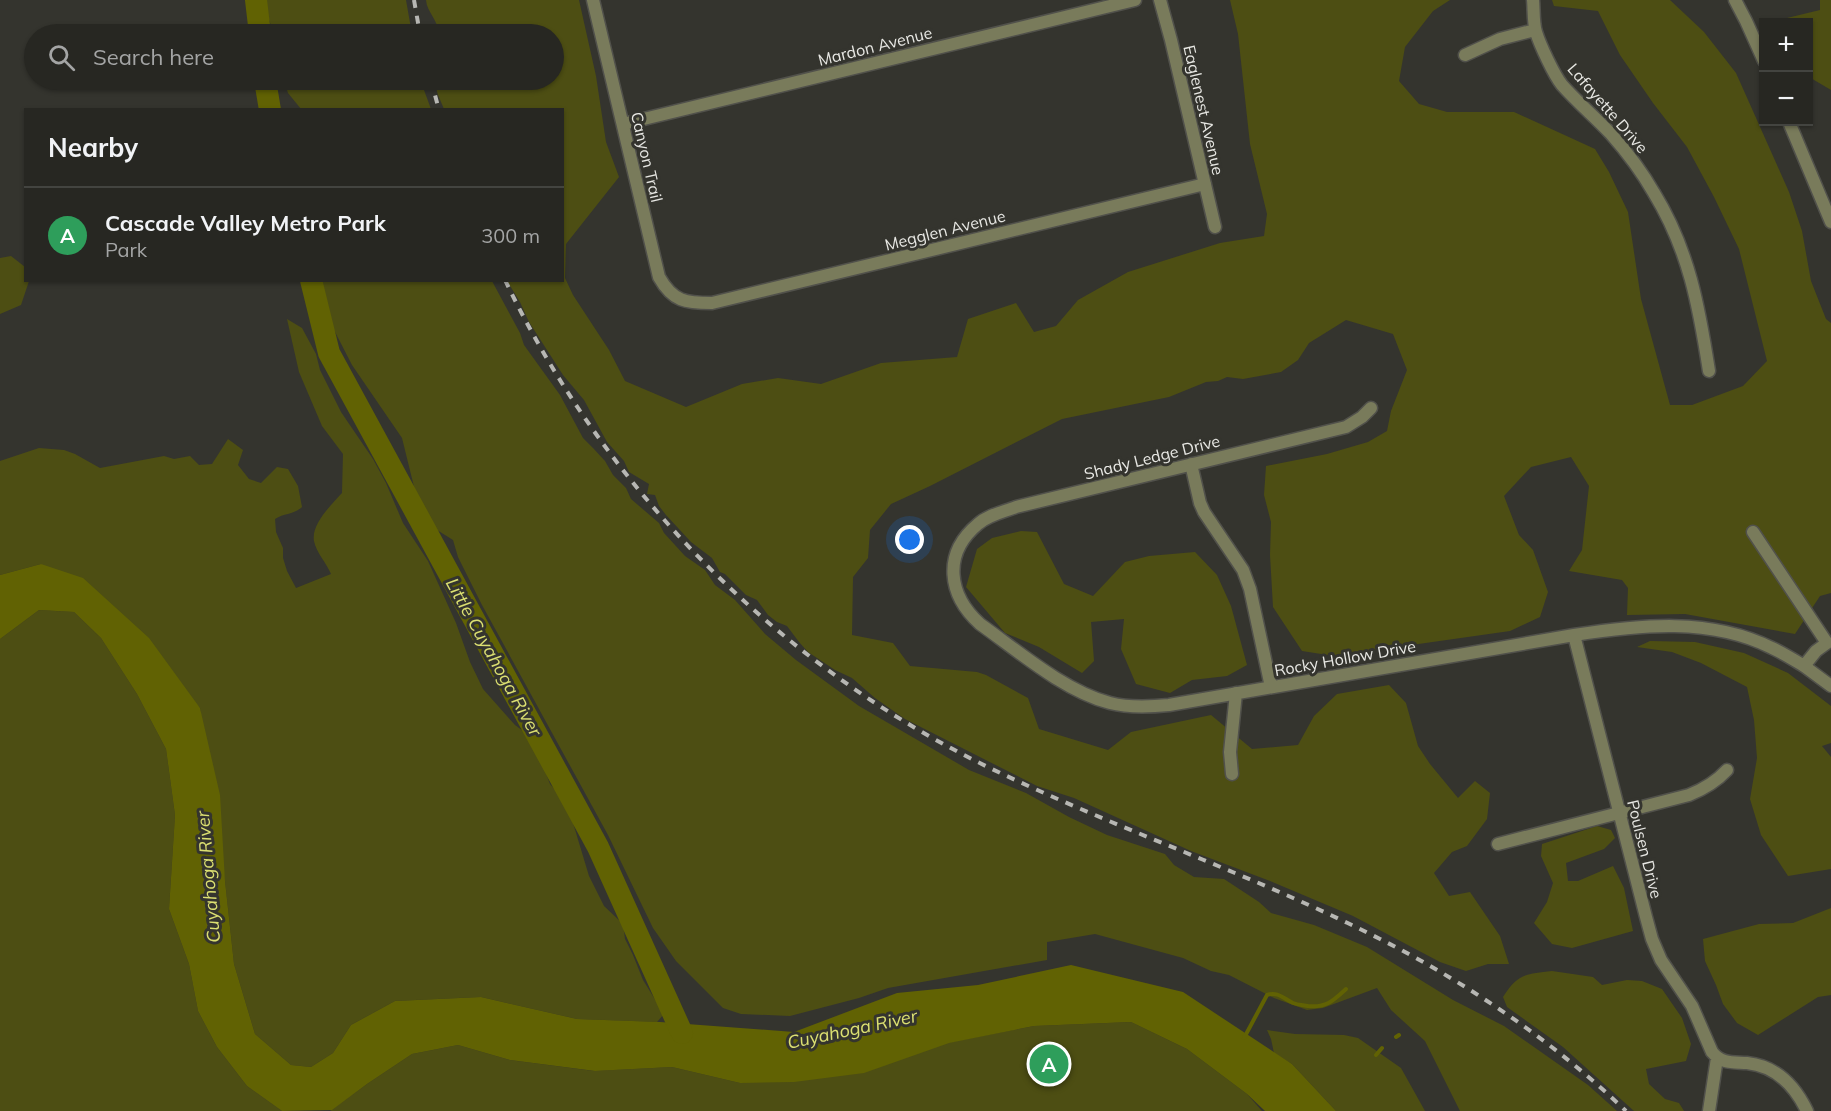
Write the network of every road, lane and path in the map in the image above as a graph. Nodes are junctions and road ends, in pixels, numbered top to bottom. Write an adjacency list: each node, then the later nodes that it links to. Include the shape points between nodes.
1 (593, 0): 9 (street, Canyon Trail)
2 (1135, 0): 9 (street, Mardon Avenue)
3 (1160, 0): 11 (street, Eaglenest Avenue)
4 (1533, 0): 6 (street, Lafayette Drive)
5 (1735, 0): 7 (street)
6 (1535, 30): 8 (street, via 1500,39); 15 (street, Lafayette Drive, via 1557,78 1625,151 1669,219 1695,291)
7 (1759, 50)
8 (1465, 55)
9 (623, 124): 14 (street, Canyon Trail, via 659,278 672,294)
10 (1791, 126): 12 (street)
11 (1204, 184): 13 (street, Eaglenest Avenue); 14 (street, Megglen Avenue, via 712,303)
12 (1831, 222)
13 (1215, 227)
14 (693, 303)
15 (1709, 371)
16 (1371, 408): 17 (street, Shady Ledge Drive, via 1346,427)
17 (1191, 464): 19 (street, Shady Ledge Drive, via 993,515 970,531); 24 (street, via 1204,512 1243,570 1250,589)
18 (1753, 532): 21 (street)
19 (955, 559): 25 (street, Rocky Hollow Drive, via 955,591 971,616 1080,692 1111,703 1150,706)
20 (1574, 635): 22 (street, Rocky Hollow Drive, via 1634,626 1705,628 1772,647); 24 (street, Rocky Hollow Drive); 28 (street, Poulsen Drive)
21 (1829, 646): 22 (street, via 1816,651)
22 (1804, 666): 23 (street, Rocky Hollow Drive)
23 (1831, 686)
24 (1271, 687): 25 (street, Rocky Hollow Drive)
25 (1236, 693): 27 (street, via 1230,752)
26 (1727, 770): 28 (street, via 1706,788 1689,795)
27 (1232, 774)
28 (1619, 813): 29 (street); 30 (street, Poulsen Drive, via 1652,939)
29 (1498, 844)
30 (1718, 1058): 31 (street); 32 (street, via 1774,1071 1794,1089)
31 (1709, 1111)
32 (1807, 1111)

